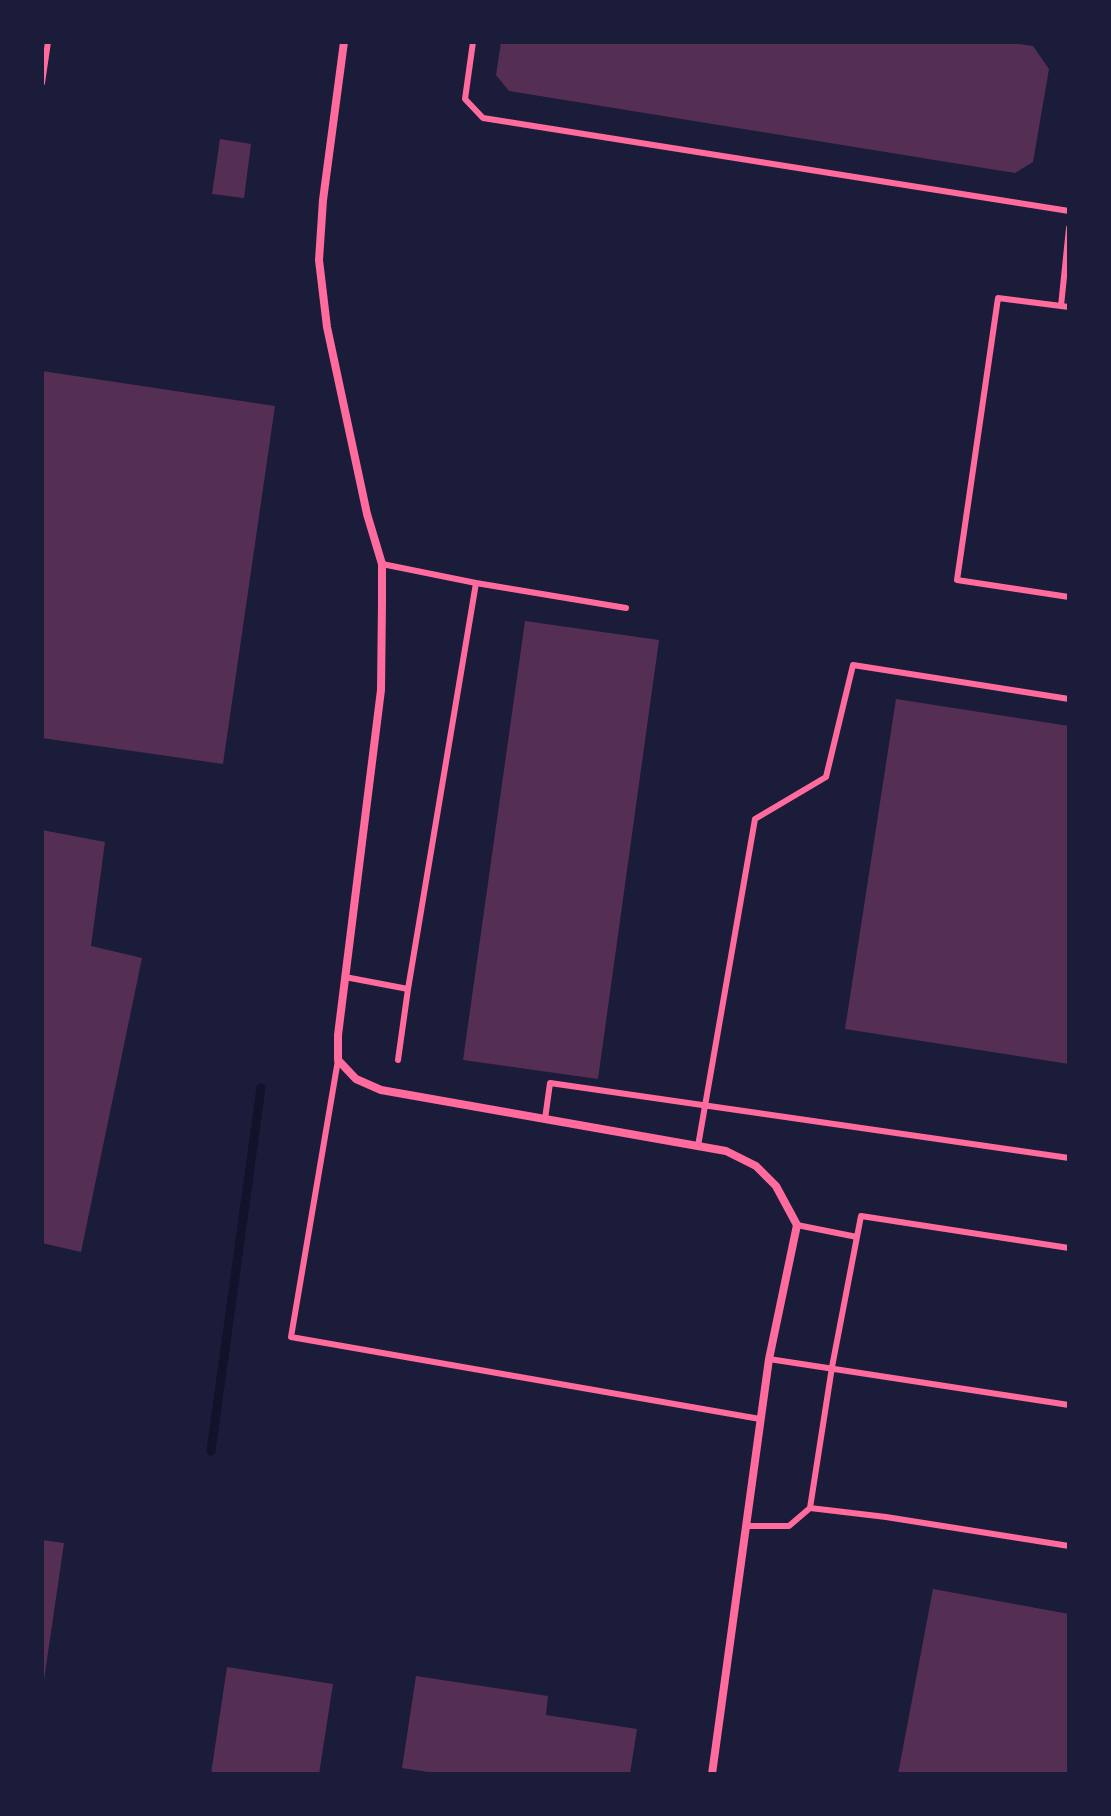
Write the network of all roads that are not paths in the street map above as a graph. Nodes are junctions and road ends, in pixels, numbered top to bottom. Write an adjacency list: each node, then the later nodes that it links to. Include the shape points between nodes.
1 (48, 42): 4 (lane)
2 (344, 42): 8 (street, via 319,260 327,327)
3 (473, 42): 5 (lane, via 465,99 483,118)
4 (42, 83)
5 (1069, 211)
6 (1069, 228): 7 (lane)
7 (1065, 307): 10 (lane, via 998,298 957,580)
8 (382, 564): 9 (lane); 13 (street, via 381,690)
9 (476, 583): 11 (lane); 14 (lane)
10 (1069, 597)
11 (626, 608)
12 (1069, 699): 17 (lane, via 853,665 826,777 755,819)
13 (345, 977): 14 (lane); 15 (street)
14 (408, 989): 16 (lane)
15 (338, 1060): 18 (street, via 356,1079 381,1090); 27 (lane, via 291,1337)
16 (398, 1060)
17 (705, 1104): 18 (lane, via 550,1083); 19 (lane); 20 (lane)
18 (545, 1119): 19 (street)
19 (698, 1146): 21 (street, via 726,1151 756,1166 776,1186)
20 (1069, 1158)
21 (797, 1225): 22 (lane); 24 (street)
22 (857, 1237): 23 (lane, via 861,1216); 25 (lane)
23 (1069, 1248)
24 (769, 1359): 25 (lane); 27 (street)
25 (832, 1367): 26 (lane); 28 (lane)
26 (1069, 1405)
27 (760, 1419): 29 (street)
28 (810, 1508): 29 (lane, via 789,1526); 30 (lane)
29 (746, 1526): 31 (street)
30 (1069, 1546)
31 (712, 1774)

